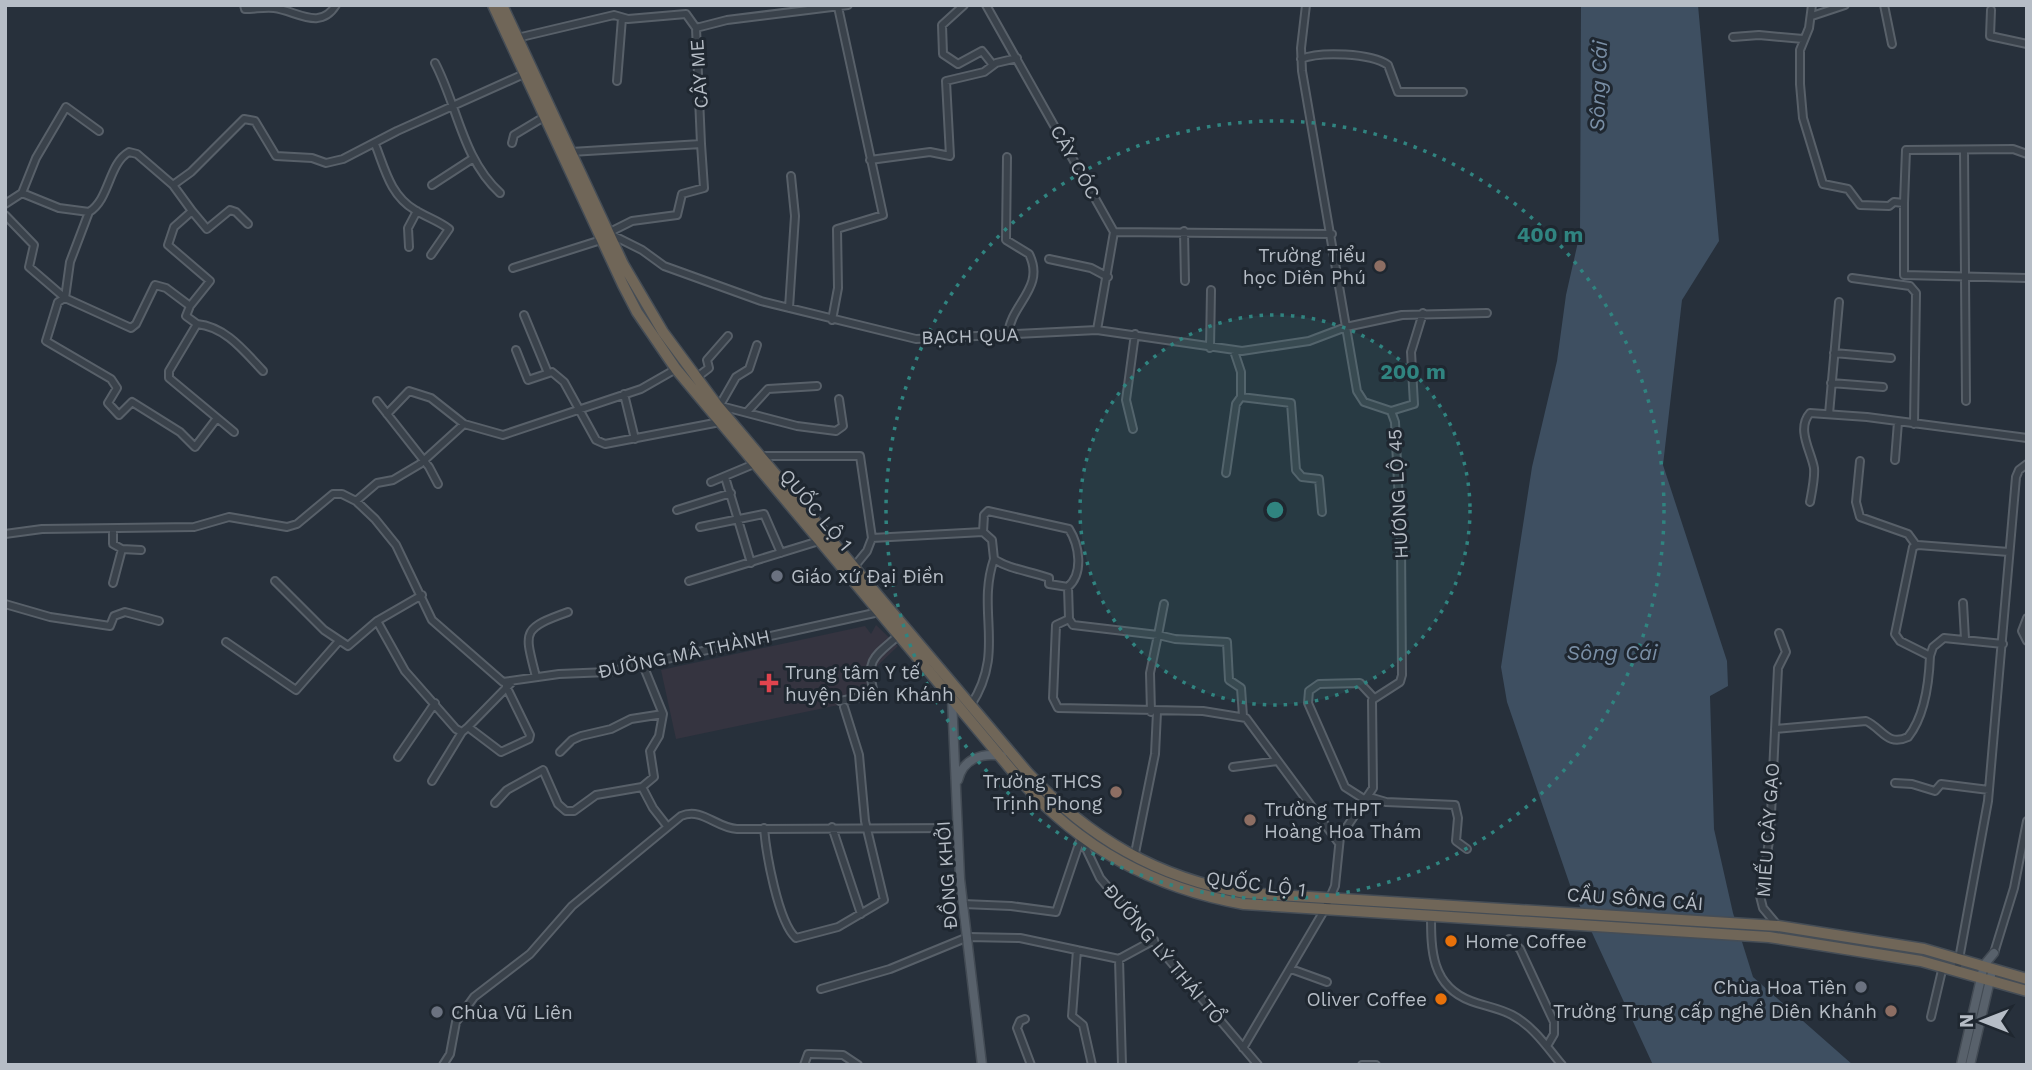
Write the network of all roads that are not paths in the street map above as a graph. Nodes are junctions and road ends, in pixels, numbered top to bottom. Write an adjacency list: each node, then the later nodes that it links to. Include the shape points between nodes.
1 (244, 5): 2 (street, via 245,9 274,8 316,19 329,15)
2 (337, 5)
3 (493, 5): 25 (highway, QUỐC LỘ 1)
4 (502, 5): 25 (highway, QUỐC LỘ 1)
5 (612, 5): 18 (street)
6 (686, 5): 17 (street)
7 (848, 5): 15 (street, CÂY ME)
8 (964, 5): 31 (street, via 942,25 943,54 958,64 982,51)
9 (986, 5): 28 (street, CÂY CÓC)
10 (1306, 5): 29 (street, HƯƠNG LỘ 45)
11 (1812, 5): 20 (street)
12 (1845, 5): 20 (street)
13 (1884, 5): 26 (street)
14 (767, 6): 19 (street)
15 (832, 7): 19 (street, CÂY ME); 46 (street)
16 (1991, 10): 27 (street, via 1990,36)
17 (686, 13): 21 (street); 22 (street)
18 (614, 15): 21 (street); 25 (street)
19 (769, 15): 22 (street, CÂY ME)
20 (1812, 16): 24 (street)
21 (622, 18): 33 (street)
22 (696, 28): 40 (street, CÂY ME)
23 (1733, 37): 24 (street)
24 (1803, 39): 52 (street, via 1801,106 1822,183 1848,189 1860,205)
25 (513, 40): 32 (highway, QUỐC LỘ 1); 42 (highway, QUỐC LỘ 1)
26 (1892, 44)
27 (2027, 44)
28 (1017, 58): 31 (street); 60 (street, CÂY CÓC)
29 (1301, 59): 34 (street, via 1318,53 1371,58 1388,65 1398,92); 61 (street, HƯƠNG LỘ 45)
30 (435, 63): 35 (street)
31 (993, 65): 46 (street, via 945,83 950,156 930,152)
32 (524, 74): 35 (street); 36 (highway, QUỐC LỘ 1)
33 (617, 81)
34 (1463, 92)
35 (454, 107): 39 (street); 45 (street)
36 (544, 117): 38 (street, via 514,135); 62 (highway, QUỐC LỘ 1)
37 (99, 131): 50 (street, via 66,107)
38 (512, 142)
39 (375, 144): 48 (street, via 326,163 276,156 255,121 244,119); 55 (street, via 392,188)
40 (701, 144): 42 (street); 62 (street, CÂY ME, via 704,188 682,194 677,215 632,221)
41 (1964, 150): 43 (street); 52 (street, via 1906,150); 68 (street)
42 (571, 152): 62 (highway, QUỐC LỘ 1)
43 (2027, 153)
44 (1007, 157): 85 (street, via 1006,240 1029,254 1034,275 1029,293 1012,316)
45 (472, 159): 49 (street); 51 (street)
46 (870, 160): 80 (street, via 883,215 837,229 838,288)
47 (791, 176): 76 (street, via 795,204)
48 (173, 185): 54 (street); 56 (street, via 129,152 98,205)
49 (432, 185)
50 (22, 193): 53 (street); 56 (street, via 59,208)
51 (500, 193)
52 (1904, 203): 68 (street, via 1905,275)
53 (5, 204)
54 (192, 211): 58 (street, via 207,229 230,210); 75 (street, via 174,227 168,240 168,245 210,281)
55 (417, 211): 63 (street, via 408,228); 64 (street, via 449,229)
56 (89, 212): 73 (street, via 70,262)
57 (5, 215): 73 (street, via 34,246 29,268)
58 (248, 225)
59 (1184, 231): 60 (street); 61 (street); 71 (street)
60 (1114, 232): 67 (street)
61 (1332, 234): 82 (street, HƯƠNG LỘ 45)
62 (605, 237): 66 (street); 76 (street, BẠCH QUA, via 642,250 664,266); 93 (highway, QUỐC LỘ 1, via 637,312); 96 (highway, QUỐC LỘ 1)
63 (409, 247)
64 (431, 255)
65 (1049, 260): 67 (street, via 1091,268)
66 (513, 268)
67 (1108, 277): 83 (street)
68 (1966, 277): 70 (street); 104 (street)
69 (1852, 278): 115 (street, via 1910,286 1916,293)
70 (2027, 278)
71 (1185, 281)
72 (1211, 290): 88 (street)
73 (65, 298): 75 (street, via 131,328 155,285); 111 (street, via 58,302 46,341 111,379 117,388 108,403 115,412 119,415 132,402 195,447)
74 (1839, 302): 91 (street)
75 (190, 306): 81 (street, via 186,316)
76 (789, 309): 80 (street, BẠCH QUA)
77 (1423, 313): 78 (street, BẠCH QUA); 82 (street, BẠCH QUA); 107 (street, via 1411,352 1414,404)
78 (1487, 313)
79 (524, 315): 95 (street)
80 (832, 320): 85 (street, BẠCH QUA, via 916,339)
81 (197, 324): 94 (street, via 231,339); 111 (street, via 168,376)
82 (1346, 327): 90 (street, BẠCH QUA, via 1309,341); 107 (street, HƯƠNG LỘ 45, via 1358,395)
83 (1097, 330): 84 (street, BẠCH QUA); 85 (street, BẠCH QUA)
84 (1135, 334): 88 (street, BẠCH QUA); 116 (street, via 1126,400)
85 (1008, 335)
86 (728, 336): 96 (street, via 708,360 709,368)
87 (757, 345): 105 (street, via 749,369 736,377)
88 (1210, 348): 90 (street, BẠCH QUA)
89 (516, 350): 95 (street, via 528,380)
90 (1234, 351): 101 (street, via 1241,372)
91 (1834, 352): 92 (street); 97 (street)
92 (1891, 358)
93 (676, 369): 100 (street); 112 (highway, QUỐC LỘ 1)
94 (263, 371)
95 (548, 373): 106 (street, via 565,382)
96 (696, 379): 105 (highway, QUỐC LỘ 1)
97 (1831, 383): 99 (street); 110 (street)
98 (817, 386): 108 (street, via 768,388)
99 (1883, 387)
100 (624, 394): 106 (street); 119 (street)
101 (1241, 397): 125 (street, via 1236,404); 133 (street, via 1291,403 1296,471 1304,478 1319,479)
102 (839, 399): 108 (street, via 843,426 836,431)
103 (377, 401): 109 (street)
104 (1966, 401)
105 (719, 405): 108 (street); 120 (highway, QUỐC LỘ 1)
106 (579, 407): 114 (street, via 503,435); 119 (street, via 599,443)
107 (1391, 411): 177 (street, HƯƠNG LỘ 45, via 1401,544 1402,675 1398,683)
108 (747, 412)
109 (387, 414): 114 (street, via 409,391 431,398); 122 (street)
110 (1829, 414): 113 (street); 131 (street, via 1812,413 1805,419 1805,439 1814,468)
111 (216, 418): 117 (street)
112 (720, 422): 119 (street); 120 (highway, QUỐC LỘ 1)
113 (1898, 422): 115 (street); 121 (street)
114 (464, 424): 122 (street)
115 (1914, 424): 118 (street)
116 (1133, 429)
117 (234, 432)
118 (2027, 438)
119 (635, 439)
120 (757, 460): 126 (street); 139 (street, via 860,456); 140 (highway, QUỐC LỘ 1); 148 (highway, QUỐC LỘ 1)
121 (1895, 460)
122 (423, 461): 128 (street); 130 (street, via 393,480 377,483)
123 (1860, 461): 141 (street, via 1858,514 1908,534)
124 (2027, 464): 144 (street, via 2017,475)
125 (1226, 473)
126 (725, 477): 127 (street); 129 (street)
127 (711, 481)
128 (438, 484)
129 (731, 494): 132 (street); 134 (street)
130 (356, 501): 136 (street, via 333,494 298,524 287,527 229,517 194,527); 153 (street, via 396,545)
131 (1810, 502)
132 (677, 510)
133 (1322, 512)
134 (737, 517): 135 (street); 145 (street, via 764,514); 147 (street)
135 (700, 527)
136 (113, 529): 138 (street); 142 (street, via 113,544)
137 (983, 532): 139 (street); 146 (street, via 992,540); 152 (street, via 988,511 1069,529 1078,553 1076,578)
138 (5, 534)
139 (872, 538): 148 (street)
140 (819, 541): 145 (street); 158 (highway, QUỐC LỘ 1)
141 (1916, 545): 144 (street); 172 (street, via 1895,634)
142 (122, 549): 143 (street); 151 (street)
143 (141, 550)
144 (2009, 552): 171 (street)
145 (781, 553): 147 (street)
146 (994, 559): 152 (street, via 1049,578 1049,584); 180 (street, via 987,584 988,671)
147 (751, 563): 150 (street)
148 (854, 567): 175 (highway, QUỐC LỘ 1)
149 (275, 581): 168 (street)
150 (689, 581)
151 (113, 583)
152 (1068, 587): 160 (street)
153 (422, 595): 162 (street); 176 (street, via 432,620)
154 (1963, 603): 167 (street)
155 (5, 604): 161 (street, via 110,626 114,616 125,612)
156 (1164, 604): 166 (street)
157 (568, 612): 174 (street, via 547,619 528,635)
158 (879, 612): 165 (highway, QUỐC LỘ 1); 173 (street, ĐƯỜNG MÂ THÀNH)
159 (2027, 618): 163 (street)
160 (1069, 619): 166 (street, via 1082,627); 181 (street, via 1056,625 1056,706)
161 (159, 621)
162 (377, 621): 168 (street, via 354,643 348,646); 179 (street, via 405,671)
163 (2025, 625): 170 (street)
164 (1779, 633): 185 (street, MIẾU CÂY GẠO, via 1786,652 1778,668)
165 (899, 635): 178 (highway, QUỐC LỘ 1); 203 (street, via 872,660 873,689 842,704 859,755)
166 (1158, 635): 181 (street, via 1150,673); 183 (street, via 1227,642 1229,680 1241,688)
167 (1965, 639): 171 (street); 172 (street, via 1941,638)
168 (339, 641): 169 (street, via 296,690)
169 (226, 642)
170 (2026, 642)
171 (2003, 644): 196 (street)
172 (1930, 656): 185 (street, via 1924,700 1905,739 1887,738 1866,720)
173 (643, 665): 174 (street, ĐƯỜNG MÂ THÀNH, via 600,674); 182 (street)
174 (536, 677): 176 (street, ĐƯỜNG MÂ THÀNH)
175 (951, 682): 178 (main road, ĐỒNG KHỞI); 180 (highway, QUỐC LỘ 1)
176 (505, 685): 184 (street); 184 (street, via 529,739 501,752)
177 (1373, 697): 197 (street, via 1373,788); 197 (street, via 1360,683 1319,684 1309,691 1308,702 1345,788)
178 (951, 698): 187 (highway, QUỐC LỘ 1); 195 (main road, ĐỒNG KHỞI)
179 (435, 703): 184 (street); 188 (street)
180 (971, 705): 189 (highway, QUỐC LỘ 1)
181 (1154, 712): 183 (street); 208 (street, via 1155,754)
182 (663, 714): 186 (street, via 631,719 582,736); 194 (street, via 659,736 650,751 654,777)
183 (1243, 716): 190 (street)
184 (465, 729): 192 (street)
185 (1775, 729): 216 (street, MIẾU CÂY GẠO, via 1770,835 1760,896)
186 (560, 752)
187 (998, 755): 189 (main road); 195 (main road, via 982,755 966,764); 205 (highway, QUỐC LỘ 1, via 1035,797)
188 (398, 757)
189 (1017, 759): 208 (highway, QUỐC LỘ 1, via 1078,821)
190 (1277, 761): 191 (street); 206 (street)
191 (1233, 767)
192 (432, 780)
193 (1895, 783): 196 (street, via 1935,791 1941,784)
194 (642, 787): 198 (street, via 596,794 574,811 566,811 558,804 543,770 507,790); 200 (street)
195 (957, 787): 204 (main road, ĐỒNG KHỞI)
196 (1989, 790): 222 (street)
197 (1368, 799): 206 (street); 207 (street, via 1455,806 1455,841)
198 (495, 803)
199 (2027, 821): 221 (street, via 2014,888)
200 (667, 826): 202 (street, via 694,813 728,828); 237 (street, via 572,906 530,954 467,1005 456,1022 450,1054)
201 (832, 827): 202 (street); 203 (street); 213 (street)
202 (764, 828): 213 (street, via 793,936 838,927)
203 (867, 828): 204 (street); 213 (street, via 884,900)
204 (958, 828): 210 (main road, ĐỒNG KHỞI)
205 (1081, 838): 210 (street, via 1056,912); 212 (highway, QUỐC LỘ 1, via 1129,869 1200,895 1255,905); 219 (street, ĐƯỜNG LÝ THÁI TỔ, via 1096,873)
206 (1338, 842): 209 (street)
207 (1467, 849)
208 (1133, 858): 209 (highway, QUỐC LỘ 1, via 1225,889)
209 (1331, 898): 211 (highway, QUỐC LỘ 1); 212 (street)
210 (963, 904): 217 (main road, ĐỒNG KHỞI)
211 (1498, 907): 216 (highway, CẦU SÔNG CÁI)
212 (1325, 909): 214 (highway, QUỐC LỘ 1); 226 (street)
213 (861, 914)
214 (1431, 914): 215 (highway, QUỐC LỘ 1); 235 (street, via 1431,951 1442,980 1467,999 1516,1017)
215 (1502, 918): 224 (highway, CẦU SÔNG CÁI, via 1769,937 1852,947)
216 (1774, 926): 222 (highway, CẦU SÔNG CÁI)
217 (968, 937): 220 (street, via 1020,938); 231 (street, via 890,969); 240 (main road, ĐỒNG KHỞI)
218 (1509, 939): 235 (street, via 1520,950 1555,1022 1555,1034)
219 (1154, 940): 223 (street); 236 (street, ĐƯỜNG LÝ THÁI TỔ)
220 (1077, 950): 223 (street); 242 (street, via 1072,1016 1083,1025)
221 (1994, 953): 225 (main road)
222 (1960, 958): 225 (highway, CẦU SÔNG CÁI); 227 (street)
223 (1119, 959): 243 (street)
224 (1943, 966): 227 (highway, CẦU SÔNG CÁI); 233 (street)
225 (1989, 966): 228 (main road); 229 (highway, CẦU SÔNG CÁI)
226 (1291, 968): 230 (street); 236 (street)
227 (1957, 970): 228 (highway, CẦU SÔNG CÁI)
228 (1986, 978): 232 (highway, CẦU SÔNG CÁI); 248 (main road); 249 (main road)
229 (2027, 979)
230 (1327, 982)
231 (821, 989)
232 (2027, 991)
233 (1931, 1017)
234 (1026, 1019): 241 (street, via 1017,1028)
235 (1547, 1046): 247 (street)
236 (1243, 1048): 244 (street, ĐƯỜNG LÝ THÁI TỔ)
237 (443, 1065)
238 (804, 1065): 239 (street, via 808,1054 844,1055)
239 (858, 1065)
240 (982, 1065)
241 (1031, 1065)
242 (1092, 1065)
243 (1122, 1065)
244 (1258, 1065)
245 (1362, 1065): 246 (street)
246 (1376, 1065)
247 (1562, 1065)
248 (1961, 1065)
249 (1970, 1065)

